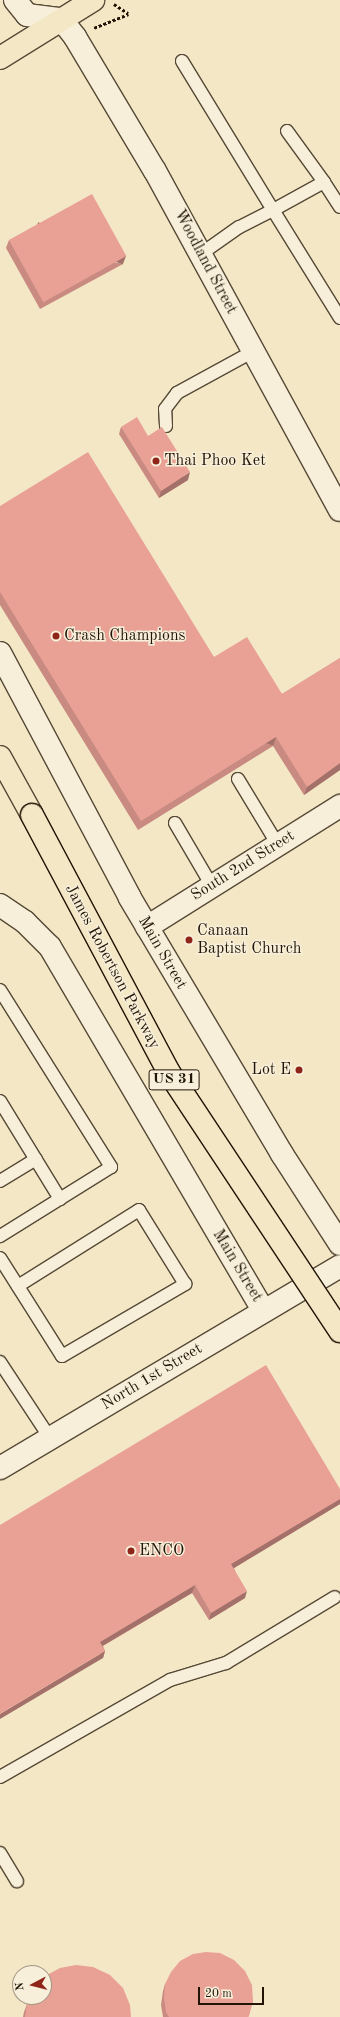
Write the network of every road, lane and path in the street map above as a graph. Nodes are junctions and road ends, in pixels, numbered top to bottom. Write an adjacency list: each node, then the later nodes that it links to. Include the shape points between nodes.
1 (15, 0): 4 (street, via 27,15)
2 (93, 0): 4 (main road)
3 (108, 0): 5 (path)
4 (62, 10): 6 (main road); 12 (street, Woodland Street)
5 (128, 14)
6 (0, 58)
7 (182, 61): 11 (lane)
8 (287, 131): 9 (lane)
9 (324, 182): 10 (lane); 11 (lane)
10 (340, 207)
11 (273, 210): 12 (lane, via 239,227); 13 (lane)
12 (201, 254): 14 (street, Woodland Street)
13 (340, 318)
14 (252, 352): 15 (lane, via 177,394 165,409); 16 (street, Woodland Street)
15 (166, 426)
16 (340, 510)
17 (0, 653): 25 (street, Main Street)
18 (0, 757): 37 (main road, James Robertson Parkway / US 31, bridge, via 168,1071)
19 (238, 779): 22 (lane)
20 (340, 806): 22 (street, South 2nd Street)
21 (175, 824): 23 (lane)
22 (278, 845): 23 (street, South 2nd Street)
23 (212, 886): 25 (street, South 2nd Street)
24 (0, 905): 36 (street, Main Street, via 25,922 50,947)
25 (147, 927): 32 (street, Main Street, via 278,1148)
26 (0, 990): 30 (lane, via 111,1167)
27 (1, 1106): 28 (lane)
28 (36, 1159): 29 (lane); 30 (lane)
29 (0, 1181)
30 (60, 1199): 31 (lane)
31 (0, 1236)
32 (340, 1244)
33 (0, 1258): 35 (lane)
34 (340, 1266): 36 (street, North 1st Street)
35 (18, 1286): 35 (lane, via 62,1356 185,1284 138,1210)
36 (264, 1310): 39 (street, North 1st Street)
37 (340, 1331)
38 (0, 1362): 39 (lane)
39 (50, 1438): 40 (street, North 1st Street)
40 (0, 1468)
41 (335, 1597): 42 (lane, via 226,1662 170,1680)
42 (0, 1777)
43 (0, 1853): 44 (lane)
44 (16, 1881)

